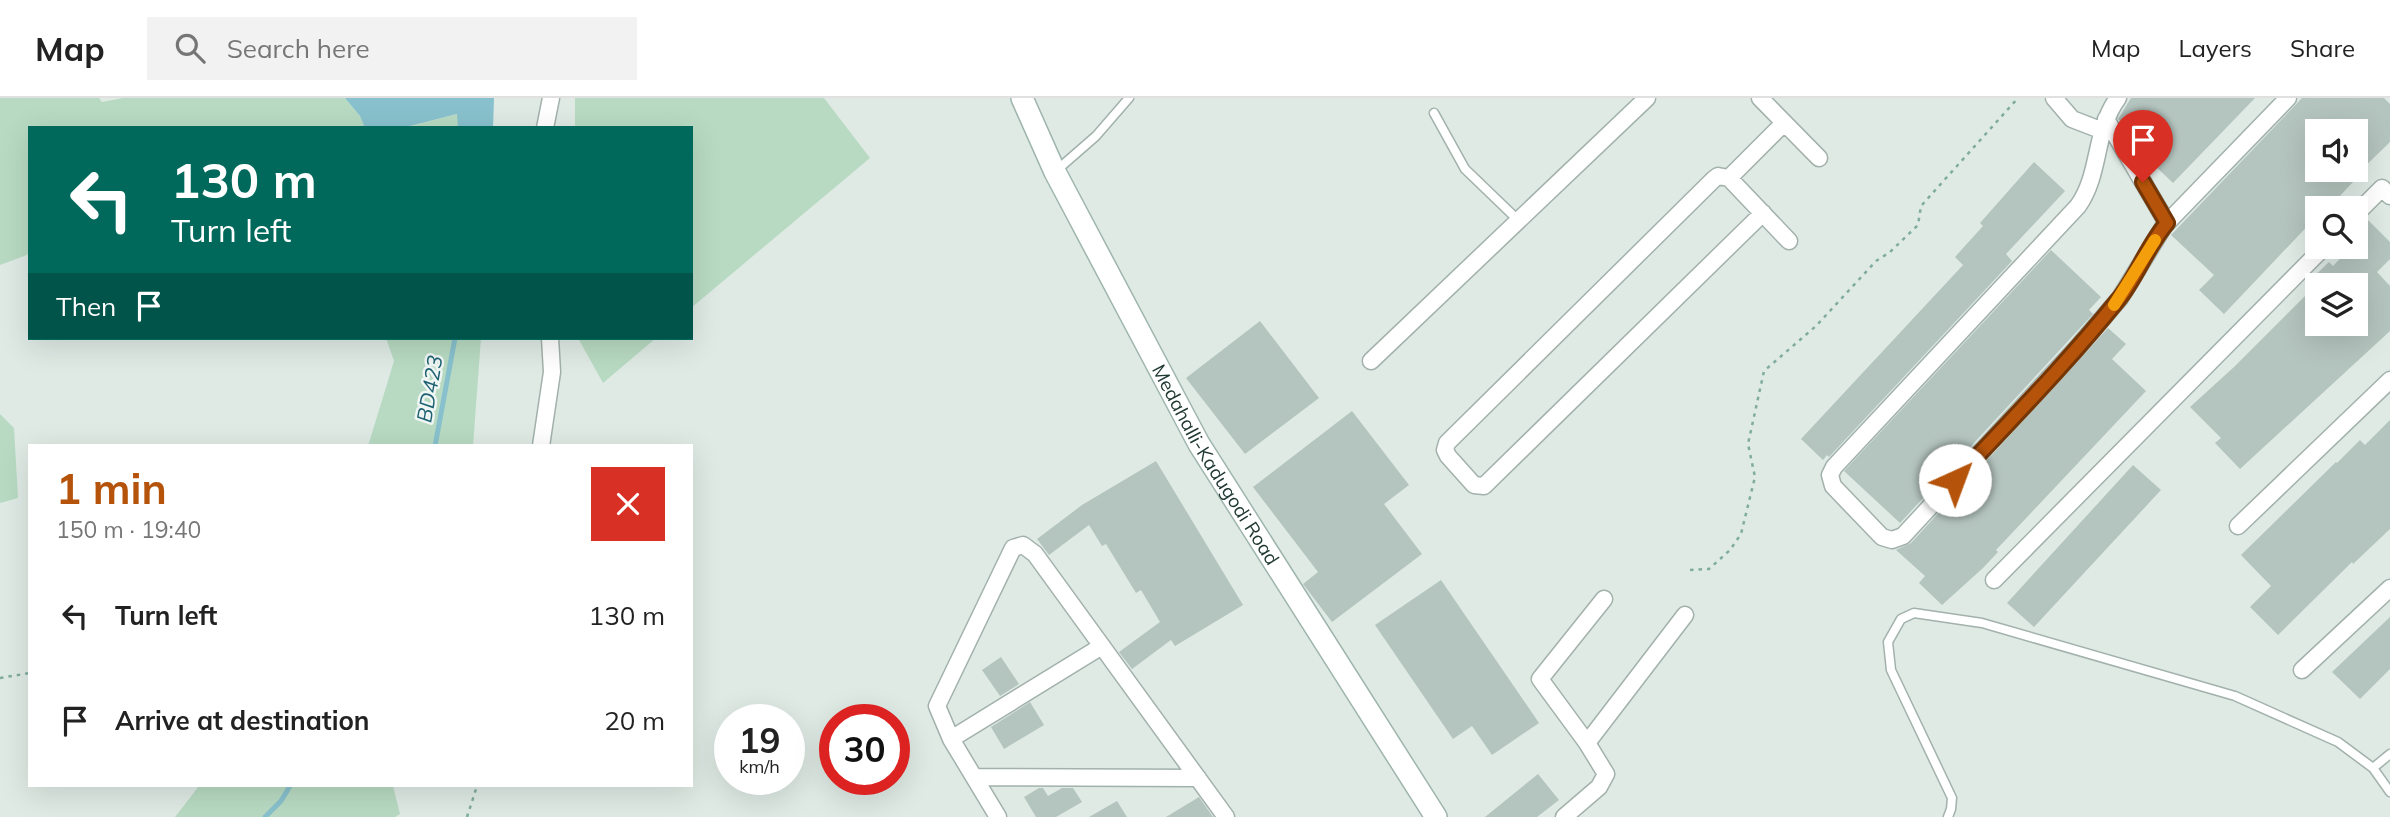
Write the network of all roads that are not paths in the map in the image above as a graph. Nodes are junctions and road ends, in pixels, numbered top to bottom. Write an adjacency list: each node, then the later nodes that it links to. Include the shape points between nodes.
1 (551, 98): 12 (street)
2 (1022, 98): 14 (street, Medahalli-Kadugodi Road)
3 (1129, 98): 14 (lane, via 1096,136)
4 (1647, 98): 19 (street)
5 (1760, 98): 10 (street)
6 (2054, 98): 11 (street, via 2072,119)
7 (2118, 98): 11 (street)
8 (2288, 98): 20 (street)
9 (1434, 113): 19 (lane, via 1465,169)
10 (1784, 123): 13 (street); 15 (street)
11 (2104, 125): 20 (street); 20 (street, via 2090,187 2078,206 1834,467 1830,475 1833,486 1876,533 1896,539 1912,526 2112,308)
12 (545, 126)
13 (1819, 158)
14 (1055, 172): 43 (street, Medahalli-Kadugodi Road, via 1199,444)
15 (1729, 178): 18 (street); 18 (street, via 1714,179 1447,443 1448,456 1475,485 1484,486)
16 (2387, 188): 17 (street)
17 (2368, 204)
18 (1763, 213): 21 (street)
19 (1518, 220): 24 (street)
20 (2167, 223)
21 (1789, 241)
22 (2312, 259): 28 (street)
23 (550, 340): 26 (street, via 552,372)
24 (1371, 361)
25 (2390, 380): 27 (street)
26 (541, 444)
27 (2238, 526)
28 (1994, 580)
29 (2390, 589): 33 (street)
30 (1604, 599): 35 (street, via 1540,679)
31 (1685, 615): 35 (street)
32 (1102, 646): 34 (street); 34 (street, via 1035,554 1023,545 1013,548 939,699 939,712); 39 (street)
33 (2302, 670)
34 (951, 739): 38 (street)
35 (1587, 743): 44 (street, via 1606,774 1604,781)
36 (2389, 756): 37 (lane)
37 (2372, 768): 40 (lane); 45 (lane, via 2338,743 2235,696 1982,623 1914,613 1901,619 1888,642 1891,670 1952,798)
38 (974, 777): 39 (street); 41 (street)
39 (1198, 778): 42 (street)
40 (2390, 792)
41 (998, 817)
42 (1226, 817)
43 (1436, 817)
44 (1564, 817)
45 (1948, 817)

